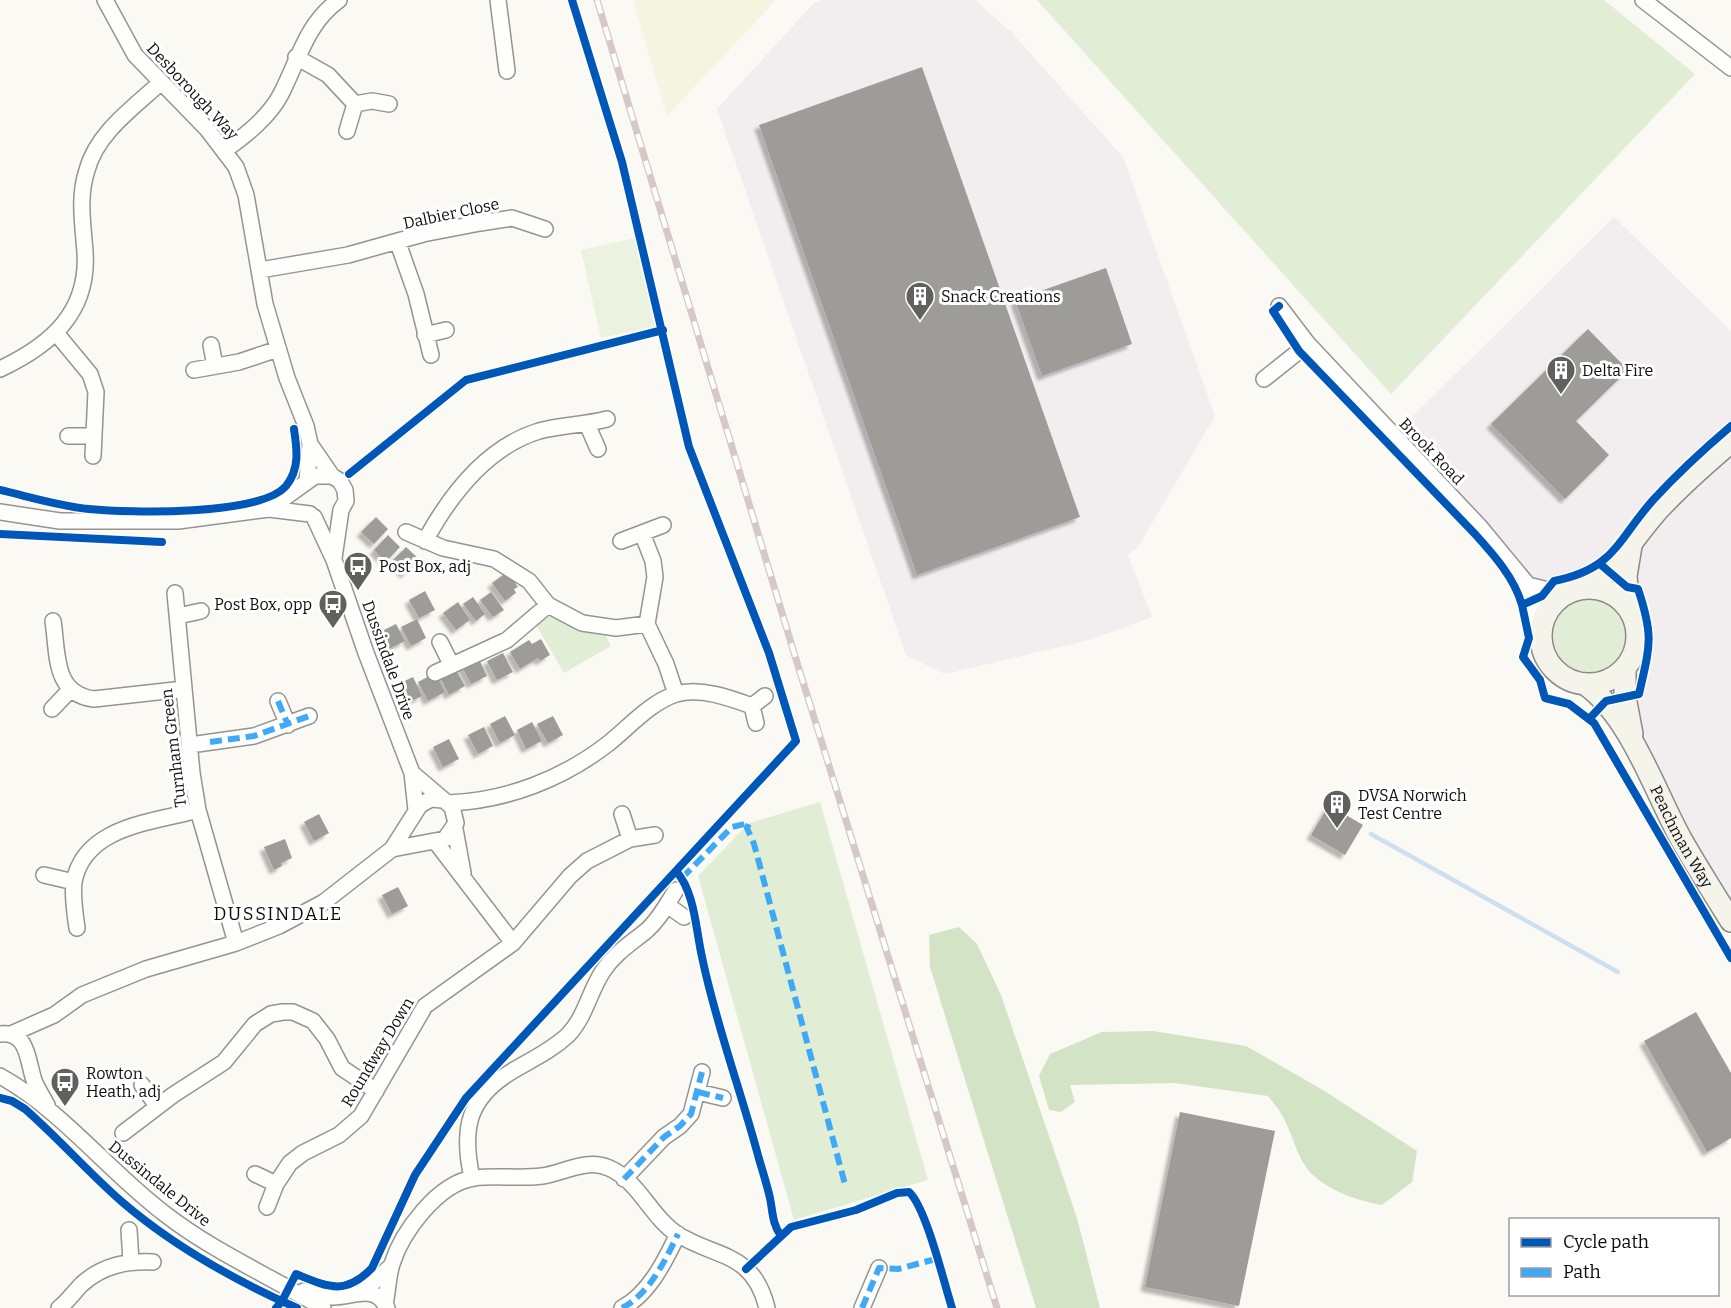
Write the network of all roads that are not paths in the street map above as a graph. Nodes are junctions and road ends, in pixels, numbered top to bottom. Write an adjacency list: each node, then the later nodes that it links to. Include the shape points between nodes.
1 (105, 0): 8 (street, Desborough Way, via 135,54)
2 (339, 0): 5 (street, via 311,28)
3 (498, 0): 7 (street)
4 (1643, 0): 6 (street)
5 (296, 57): 9 (street, via 328,75); 12 (street, via 269,112)
6 (1731, 68)
7 (507, 71)
8 (160, 83): 12 (street, Desborough Way); 18 (street, via 117,122 89,162 81,202 85,276 70,318)
9 (355, 104): 10 (street); 11 (street)
10 (389, 104)
11 (347, 130)
12 (225, 150): 15 (street, Desborough Way, via 246,195)
13 (545, 229): 14 (street, Dalbier Close, via 512,218 423,234)
14 (398, 243): 15 (street, Dalbier Close); 19 (street, Dalbier Close)
15 (260, 270): 22 (street, Desborough Way)
16 (1279, 306): 20 (street, Brook Road)
17 (446, 330): 19 (street)
18 (57, 333): 25 (street); 31 (street, via 90,374 96,392)
19 (425, 335): 23 (street, Dalbier Close)
20 (1308, 344): 27 (street); 49 (street, Brook Road, via 1480,527)
21 (211, 345): 24 (street)
22 (278, 349): 24 (street); 33 (street, Desborough Way, via 299,401)
23 (431, 355)
24 (215, 366): 26 (street)
25 (0, 369)
26 (194, 370)
27 (1264, 379)
28 (607, 419): 29 (street)
29 (587, 424): 34 (street); 45 (street, via 540,431 505,447 469,478)
30 (68, 436): 31 (street)
31 (94, 436): 35 (street)
32 (1731, 442): 47 (street, via 1655,513)
33 (310, 444): 36 (street, Desborough Way); 37 (street, Desborough Way)
34 (598, 449)
35 (93, 456)
36 (332, 476): 37 (street, via 319,475); 39 (street, Dussindale Drive, via 345,490 346,501)
37 (306, 484): 38 (street); 41 (street, Dussindale Drive, via 302,499)
38 (269, 509): 40 (street, via 166,521 60,521); 41 (street)
39 (341, 510): 41 (street, via 327,519); 48 (street, Dussindale Drive)
40 (0, 512)
41 (312, 516): 48 (street, Dussindale Drive)
42 (663, 525): 44 (street)
43 (406, 532): 45 (street)
44 (642, 533): 46 (street); 58 (street, via 655,577)
45 (424, 541): 53 (street, via 494,559 528,581)
46 (621, 541)
47 (1631, 546): 50 (street, via 1607,573); 54 (street, Peachman Way, via 1626,576)
48 (334, 560): 77 (street, Dussindale Drive)
49 (1528, 585): 52 (street); 59 (street, Brook Road)
50 (1585, 588): 52 (street); 54 (street, via 1603,590)
51 (175, 593): 56 (street, Turnham Green)
52 (1564, 594): 59 (street, via 1549,608)
53 (548, 605): 58 (street, via 597,627); 61 (street, via 507,639)
54 (1629, 608): 62 (street, Peachman Way, via 1637,639)
55 (201, 611): 56 (street)
56 (178, 616): 65 (street, Turnham Green)
57 (53, 621): 66 (street, via 60,668)
58 (647, 624): 67 (street)
59 (1540, 628): 64 (street, Peachman Way, via 1545,656 1555,671)
60 (440, 642): 61 (street)
61 (451, 664): 63 (street)
62 (1625, 671): 64 (street, via 1607,681); 76 (street, Peachman Way, via 1628,718)
63 (435, 673)
64 (1585, 684): 76 (street, Peachman Way, via 1606,701)
65 (184, 689): 66 (street, via 94,699); 75 (street, Turnham Green)
66 (70, 690): 71 (street)
67 (676, 694): 70 (street, via 713,694); 79 (street, via 578,766 503,796)
68 (765, 696): 70 (street)
69 (278, 701): 74 (street)
70 (752, 706): 73 (street)
71 (52, 709)
72 (309, 716): 74 (street)
73 (756, 723)
74 (288, 725): 75 (street, via 254,736)
75 (190, 745): 80 (street, Turnham Green)
76 (1636, 749): 94 (street, Peachman Way, via 1681,838)
77 (412, 773): 78 (street, Dussindale Drive); 81 (street, Dussindale Drive)
78 (445, 801): 79 (street); 81 (street, via 425,801); 83 (street, Dussindale Drive, via 454,811)
79 (477, 802): 83 (street)
80 (198, 810): 90 (street, via 119,830 106,837 84,859); 96 (street, Turnham Green)
81 (415, 813): 86 (street, Dussindale Drive, via 417,832); 87 (street, Dussindale Drive)
82 (622, 814): 85 (street)
83 (455, 826): 86 (street, Dussindale Drive, via 445,839); 89 (street)
84 (655, 835): 85 (street, Roundway Down)
85 (630, 839): 97 (street, Roundway Down, via 587,861 570,876)
86 (433, 841): 87 (street, Dussindale Drive); 89 (street)
87 (392, 849): 96 (street, Dussindale Drive, via 324,902)
88 (44, 875): 90 (street)
89 (464, 879): 97 (street)
90 (75, 882): 95 (street)
91 (676, 890): 92 (street)
92 (667, 905): 93 (street); 111 (street, via 648,930 614,956 602,972 583,1016 569,1033 481,1096 466,1131)
93 (684, 917)
94 (1731, 921)
95 (77, 928)
96 (236, 943): 98 (street, Dussindale Drive, via 82,995)
97 (513, 943): 104 (street, Roundway Down, via 424,1006)
98 (54, 1015): 99 (street, Dussindale Drive); 100 (street, Dussindale Drive)
99 (3, 1034): 100 (street, Dussindale Drive, via 20,1039)
100 (27, 1053): 102 (street, Dussindale Drive, via 18,1073); 108 (street, Dussindale Drive, via 35,1083)
101 (702, 1072): 105 (street)
102 (1, 1076): 108 (street, Dussindale Drive)
103 (142, 1084): 107 (street)
104 (376, 1092): 107 (street, via 342,1068 313,1021 293,1012 282,1012 255,1024 224,1062); 113 (street, Roundway Down, via 362,1116 290,1163)
105 (698, 1092): 106 (street); 112 (street, via 691,1114)
106 (723, 1098)
107 (157, 1106): 109 (street)
108 (50, 1111): 121 (street, Dussindale Drive, via 119,1178 166,1215 216,1250)
109 (123, 1133)
110 (255, 1174): 113 (street)
111 (472, 1178): 112 (street, via 526,1178 594,1164 609,1168); 119 (street, via 430,1203 401,1242)
112 (624, 1179): 116 (street)
113 (276, 1184): 114 (street, Roundway Down)
114 (267, 1207)
115 (129, 1230): 117 (street)
116 (678, 1234): 127 (street, via 649,1284); 128 (street, via 729,1256 746,1269 764,1295)
117 (131, 1261): 118 (street); 124 (street, via 93,1276)
118 (153, 1262)
119 (391, 1266): 122 (street); 123 (street)
120 (879, 1268): 129 (street)
121 (289, 1288): 122 (street, Dussindale Drive, via 333,1297); 125 (street, Dussindale Drive)
122 (361, 1292): 123 (street, via 370,1293); 126 (street, via 347,1300)
123 (386, 1306)
124 (59, 1308)
125 (323, 1308)
126 (344, 1308)
127 (622, 1308)
128 (767, 1308)
129 (862, 1308)

